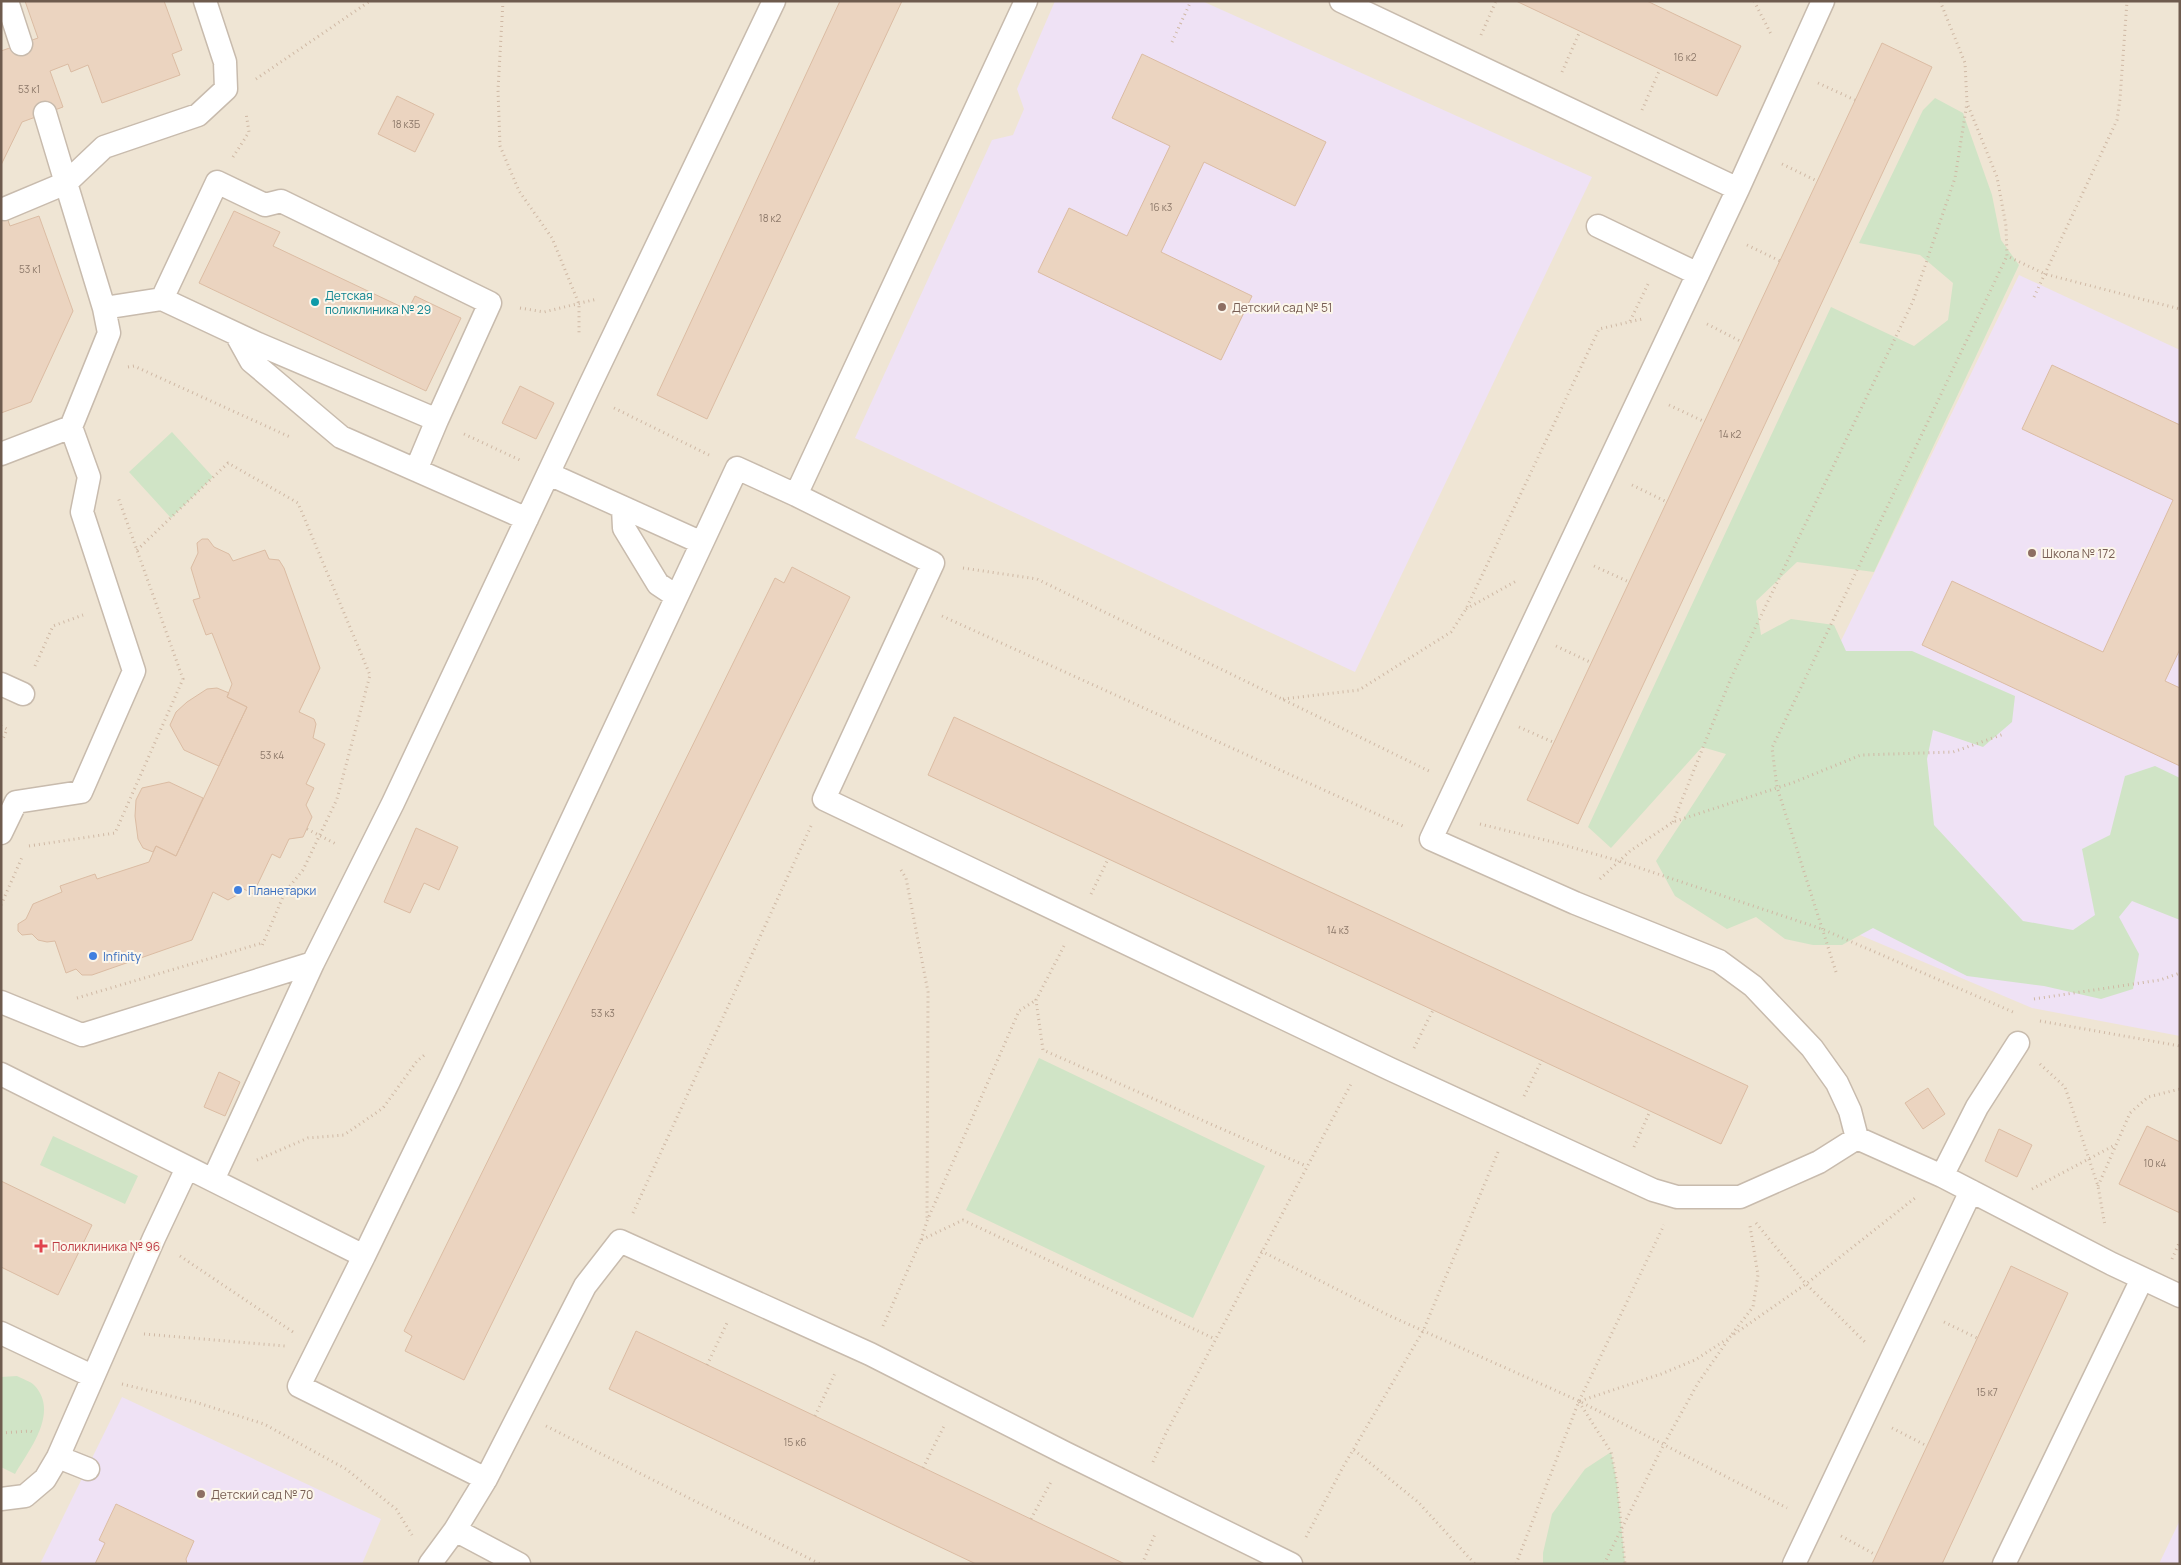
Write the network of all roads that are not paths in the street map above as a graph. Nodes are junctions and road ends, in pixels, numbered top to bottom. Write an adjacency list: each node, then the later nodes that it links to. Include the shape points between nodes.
1 (7, 1): 7 (lane)
2 (205, 1): 9 (lane, via 234,88 198,115 104,147)
3 (774, 1): 21 (lane)
4 (1026, 1): 22 (lane)
5 (1341, 1): 10 (lane)
6 (1823, 1): 10 (lane)
7 (12, 32)
8 (45, 114): 9 (lane)
9 (66, 184): 11 (lane); 15 (lane)
10 (1738, 190): 13 (lane)
11 (4, 209)
12 (1598, 226): 13 (lane)
13 (1698, 274): 35 (lane, via 1431,838 1575,903 1719,961 1753,986 1812,1048 1837,1083 1850,1111)
14 (162, 299): 15 (lane); 16 (lane); 17 (lane, via 217,182 266,205 281,201 490,303)
15 (104, 308): 18 (lane, via 109,333)
16 (236, 334): 17 (lane); 20 (lane, via 251,361 341,437)
17 (437, 420): 20 (lane)
18 (71, 427): 19 (lane); 29 (lane, via 89,477 82,512 134,671 81,792)
19 (1, 454)
20 (416, 470): 24 (lane)
21 (549, 474): 23 (lane); 24 (lane)
22 (796, 495): 25 (lane, via 736,468); 35 (lane, via 933,563 824,799 1653,1190 1677,1197 1744,1204)
23 (623, 508): 25 (lane); 26 (lane, via 624,528 658,584)
24 (526, 519): 31 (lane, via 393,803)
25 (702, 542): 26 (lane)
26 (676, 596): 40 (lane)
27 (1, 684): 28 (lane)
28 (23, 694)
29 (9, 796): 30 (lane)
30 (1, 833)
31 (313, 962): 32 (lane, via 82,1036); 38 (lane)
32 (1, 1002)
33 (2018, 1043): 37 (lane)
34 (1, 1074): 36 (lane)
35 (1857, 1138): 37 (lane)
36 (187, 1168): 38 (lane); 44 (lane)
37 (1942, 1176): 39 (lane)
38 (213, 1180): 40 (lane)
39 (1971, 1191): 41 (lane); 53 (lane)
40 (364, 1256): 47 (lane, via 299,1386)
41 (2142, 1279): 42 (lane); 54 (lane)
42 (2180, 1296)
43 (1, 1333): 44 (lane)
44 (92, 1376): 45 (lane)
45 (58, 1456): 46 (lane); 48 (lane, via 45,1480 25,1496)
46 (88, 1469)
47 (486, 1479): 49 (lane); 52 (lane, via 585,1286 620,1241 870,1354)
48 (1, 1499)
49 (455, 1530): 50 (lane); 51 (lane)
50 (430, 1562)
51 (519, 1564)
52 (1291, 1564)
53 (1794, 1564)
54 (2004, 1564)

